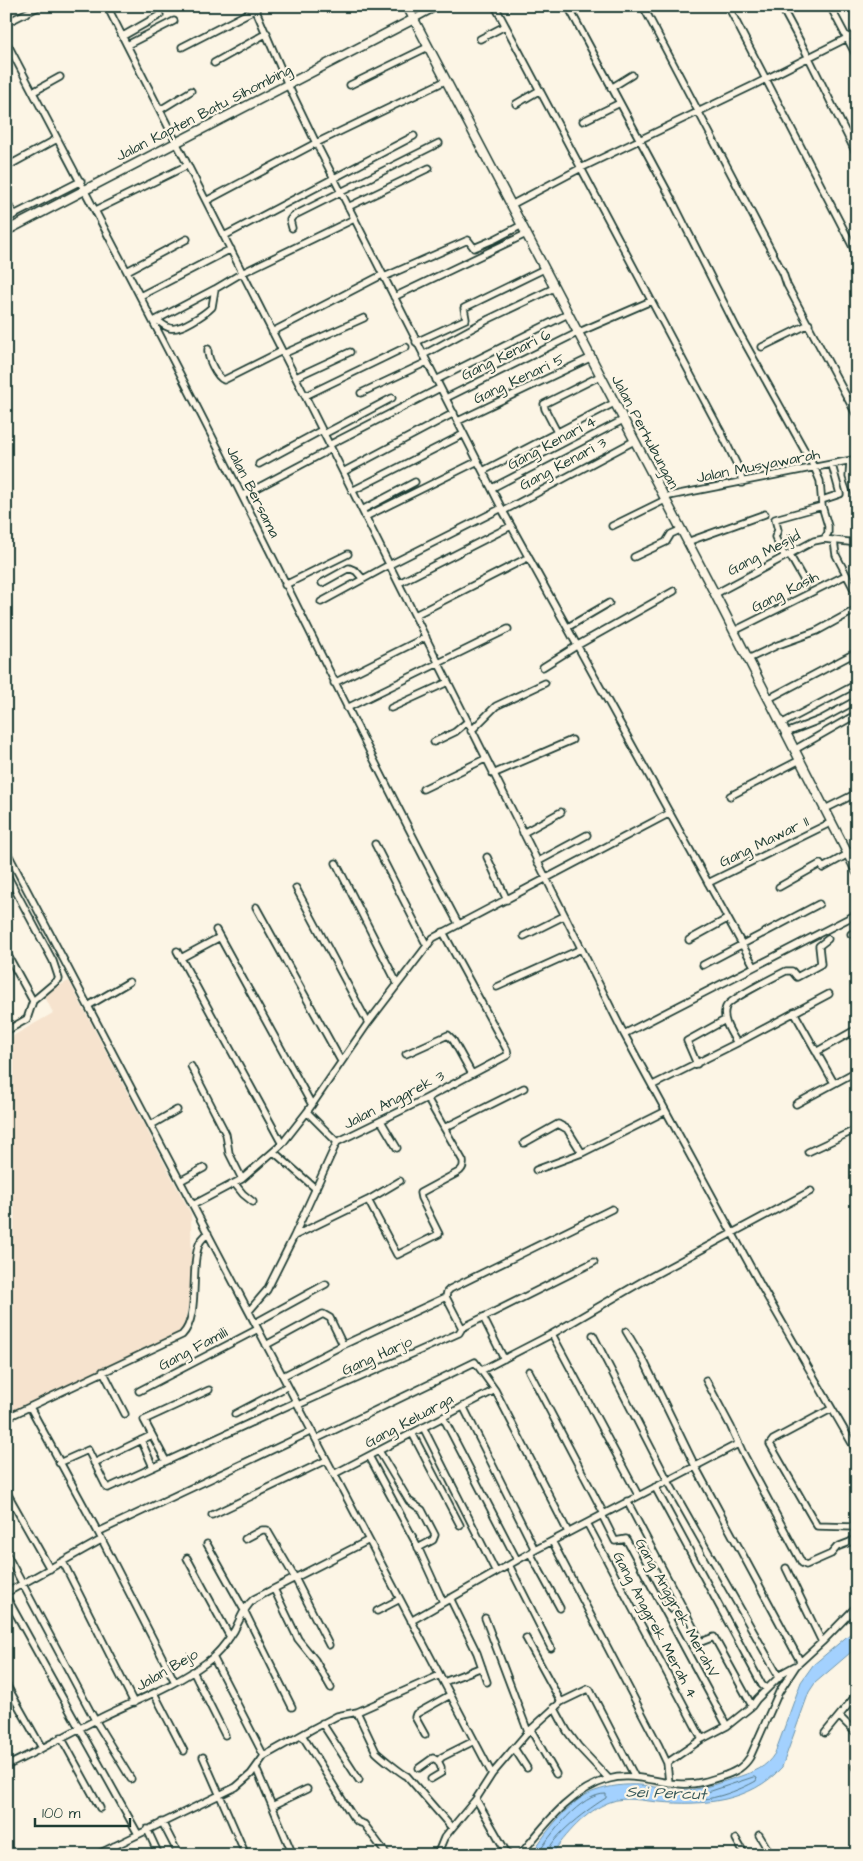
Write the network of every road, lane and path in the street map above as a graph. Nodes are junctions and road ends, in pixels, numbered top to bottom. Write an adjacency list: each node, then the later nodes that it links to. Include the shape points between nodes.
1 (40, 6): 16 (street)
2 (116, 6): 11 (street)
3 (407, 6): 14 (main road, Jalan Perhubungan)
4 (438, 6): 14 (street)
5 (495, 6): 17 (street)
6 (568, 6): 36 (street)
7 (643, 6): 43 (street)
8 (728, 6): 32 (street)
9 (781, 6): 28 (street)
10 (830, 6): 21 (street)
11 (108, 8): 20 (street)
12 (255, 8): 18 (street); 25 (street)
13 (160, 15): 20 (street)
14 (414, 19): 26 (main road, Jalan Perhubungan); 34 (main road, Jalan Kapten Batu Sihombing)
15 (174, 21): 24 (street)
16 (6, 23)
17 (505, 26): 22 (street); 37 (street)
18 (267, 33): 29 (street); 34 (street)
19 (857, 33): 21 (street)
20 (123, 36): 24 (street)
21 (846, 38): 27 (street); 28 (street)
22 (480, 39)
23 (6, 41): 39 (street, Jalan Bersama)
24 (128, 45): 42 (street)
25 (182, 47)
26 (428, 47): 33 (main road, Jalan Perhubungan); 35 (street)
27 (857, 57)
28 (809, 58): 32 (street); 51 (street)
29 (214, 63)
30 (632, 75): 36 (street)
31 (60, 77): 39 (street)
32 (765, 79): 43 (street); 75 (street)
33 (445, 80): 49 (street); 62 (main road, Jalan Perhubungan)
34 (288, 85): 48 (main road, Jalan Kapten Batu Sihombing); 49 (street)
35 (350, 86)
36 (611, 88): 40 (street)
37 (540, 90): 41 (street); 55 (street)
38 (191, 91): 42 (street)
39 (33, 92): 46 (street, Jalan Bersama)
40 (620, 103): 44 (street); 47 (street)
41 (516, 104)
42 (160, 110): 48 (street)
43 (700, 112): 47 (street); 88 (street)
44 (583, 121)
45 (414, 136): 56 (street)
46 (57, 139): 52 (street); 57 (street, Jalan Bersama)
47 (640, 140): 55 (street); 123 (street, via 736,327)
48 (176, 143): 53 (street); 58 (main road, Jalan Kapten Batu Sihombing)
49 (316, 143): 56 (street); 61 (street)
50 (439, 143): 59 (street)
51 (857, 155)
52 (7, 164)
53 (188, 164): 61 (street); 64 (street)
54 (429, 168): 63 (street)
55 (581, 168): 62 (street); 84 (street)
56 (333, 178): 59 (street); 72 (street)
57 (81, 181): 58 (street, Jalan Bersama); 65 (street)
58 (86, 190): 64 (street, Jalan Bersama); 70 (main road, Jalan Kapten Batu Sihombing)
59 (340, 192): 63 (street); 69 (street, via 293,216 290,220)
60 (6, 201): 65 (street)
61 (206, 201): 72 (street)
62 (511, 205): 68 (main road, Jalan Perhubungan)
63 (348, 207): 67 (street)
64 (96, 210): 77 (street, Jalan Bersama)
65 (14, 215): 66 (street)
66 (6, 218)
67 (354, 219): 78 (street); 79 (street)
68 (522, 225): 71 (main road, Jalan Perhubungan); 79 (street, via 474,248 468,240)
69 (292, 228)
70 (6, 231)
71 (526, 234): 76 (main road, Jalan Perhubungan); 83 (street)
72 (224, 236): 74 (street)
73 (187, 239): 77 (street)
74 (230, 249): 78 (street); 82 (street)
75 (857, 256)
76 (544, 269): 80 (main road, Jalan Perhubungan); 91 (street, via 464,308 466,319)
77 (127, 270): 82 (street, Jalan Bersama)
78 (242, 272): 81 (street); 89 (street)
79 (383, 276): 83 (street); 89 (street)
80 (554, 288): 85 (main road, Jalan Perhubungan); 97 (street)
81 (215, 289): 87 (street); 87 (street, via 212,307 186,324 173,329)
82 (140, 296): 87 (street, Jalan Bersama)
83 (394, 297): 91 (street)
84 (651, 301): 90 (street, Gang Kenari 6); 127 (street, via 740,470)
85 (568, 314): 90 (main road, Jalan Perhubungan); 102 (street)
86 (364, 318): 95 (street)
87 (154, 321): 130 (street, Jalan Bersama)
88 (809, 324): 93 (street); 110 (street)
89 (272, 332): 95 (street)
90 (577, 333): 98 (main road, Jalan Perhubungan); 107 (street, Gang Kenari 6)
91 (416, 342): 97 (street)
92 (406, 346): 105 (street)
93 (762, 347)
94 (208, 349): 95 (street, via 219,378 224,380)
95 (283, 352): 101 (street)
96 (350, 352): 101 (street)
97 (423, 355): 99 (street)
98 (590, 358): 100 (main road, Jalan Perhubungan); 112 (street, Gang Kenari 5)
99 (427, 362): 102 (street); 104 (street)
100 (600, 376): 108 (main road, Jalan Perhubungan); 114 (street, via 544,404)
101 (296, 377): 105 (street)
102 (436, 380): 103 (street)
103 (440, 388): 107 (street); 117 (street)
104 (361, 393)
105 (305, 396): 113 (street)
106 (392, 398): 113 (street)
107 (446, 398): 109 (street)
108 (614, 404): 111 (main road, Jalan Perhubungan); 114 (street)
109 (454, 413): 112 (street); 125 (street)
110 (857, 416)
111 (623, 420): 116 (main road, Jalan Perhubungan); 128 (street, Gang Kenari 4)
112 (458, 421): 115 (street)
113 (323, 432): 117 (street); 121 (street)
114 (557, 432): 124 (street)
115 (464, 434): 119 (street); 129 (street)
116 (634, 441): 131 (main road, Jalan Perhubungan); 135 (street, Gang Kenari 3)
117 (330, 447): 125 (street); 130 (street)
118 (857, 459): 120 (street, Jalan Musyawarah)
119 (478, 461): 124 (street); 137 (street)
120 (850, 461): 122 (street, Jalan Musyawarah); 132 (street, via 849,477)
121 (259, 464)
122 (832, 465): 123 (street, Jalan Musyawarah); 133 (street, via 840,494)
123 (814, 468): 127 (street, Jalan Musyawarah); 133 (street, via 820,480)
124 (483, 471): 128 (street)
125 (342, 472): 129 (street)
126 (415, 482): 134 (street)
127 (742, 483): 131 (street, Jalan Musyawarah)
128 (492, 488): 135 (street)
129 (352, 491): 134 (street)
130 (242, 496): 155 (street, Jalan Bersama)
131 (665, 499): 139 (street, Jalan Musyawarah); 140 (main road, Jalan Perhubungan)
132 (857, 500)
133 (822, 503): 141 (street, via 828,526); 146 (street, via 775,519 778,530 775,537)
134 (362, 510): 137 (street)
135 (502, 510): 138 (street); 149 (street, Gang Kenari 3)
136 (765, 514): 143 (street)
137 (365, 517): 149 (street)
138 (511, 526): 147 (street); 153 (street)
139 (612, 526)
140 (680, 530): 143 (main road, Jalan Perhubungan); 148 (street, via 668,541)
141 (824, 539): 142 (street, Gang Mesjid); 146 (street, Gang Mesjid)
142 (834, 541): 144 (street, Gang Mesjid); 150 (street)
143 (687, 542): 157 (main road, Jalan Perhubungan)
144 (857, 543)
145 (348, 554): 155 (street)
146 (787, 555): 154 (street); 157 (street, Gang Mesjid)
147 (529, 557): 162 (street); 163 (street)
148 (634, 557)
149 (390, 565): 151 (street, Gang Kenari 3); 153 (street)
150 (846, 575): 158 (street); 165 (street, Gang Kasih)
151 (363, 579): 152 (street, via 349,568); 159 (street, Gang Kenari 3)
152 (322, 583)
153 (399, 583): 162 (street)
154 (806, 584)
155 (286, 585): 173 (street, Jalan Bersama)
156 (674, 591): 167 (street)
157 (715, 594): 165 (main road, Jalan Perhubungan)
158 (857, 595)
159 (321, 602)
160 (608, 603): 163 (street)
161 (857, 609): 169 (street, via 817,631)
162 (415, 615): 166 (street)
163 (566, 625): 167 (street)
164 (508, 629): 170 (street)
165 (734, 632): 169 (main road, Jalan Perhubungan)
166 (426, 637): 170 (street); 173 (street)
167 (578, 645): 171 (street); 195 (street)
168 (857, 652): 176 (street)
169 (748, 659): 176 (main road, Jalan Perhubungan)
170 (439, 664): 172 (street); 178 (street)
171 (543, 667)
172 (448, 682): 179 (street); 182 (street)
173 (334, 683): 178 (street, Jalan Bersama)
174 (545, 683): 182 (street, via 496,706)
175 (857, 684): 181 (street)
176 (768, 699): 181 (main road, Jalan Perhubungan)
177 (857, 700): 183 (street)
178 (347, 708): 218 (street, Jalan Bersama)
179 (391, 708)
180 (857, 714): 186 (street)
181 (781, 724): 183 (main road, Jalan Perhubungan)
182 (469, 726): 185 (street); 187 (street)
183 (786, 733): 186 (main road, Jalan Perhubungan)
184 (572, 740): 189 (street)
185 (434, 742)
186 (794, 750): 188 (main road, Jalan Perhubungan)
187 (486, 759): 189 (street); 190 (street)
188 (800, 760): 192 (street); 193 (main road, Jalan Perhubungan)
189 (493, 774): 197 (street)
190 (423, 789)
191 (857, 793): 193 (street)
192 (730, 796)
193 (825, 810): 196 (main road, Jalan Perhubungan)
194 (561, 812): 197 (street)
195 (670, 813): 208 (street); 209 (street)
196 (832, 822): 202 (main road, Jalan Perhubungan); 209 (street, Gang Mawar 11)
197 (523, 832): 204 (street)
198 (587, 835): 204 (street)
199 (375, 844): 225 (street)
200 (857, 849): 202 (street)
201 (6, 850): 238 (street)
202 (848, 854): 206 (main road, Jalan Perhubungan); 210 (street, via 823,868 820,864)
203 (487, 856): 212 (street)
204 (537, 862): 208 (street)
205 (336, 863): 234 (street)
206 (857, 872)
207 (6, 873): 237 (street, via 53,961 59,979)
208 (546, 878): 212 (street); 216 (street)
209 (708, 883): 217 (street)
210 (779, 887)
211 (296, 888): 241 (street)
212 (507, 900): 218 (street)
213 (819, 904): 226 (street)
214 (256, 907): 248 (street)
215 (857, 914): 232 (street)
216 (564, 916): 221 (street); 227 (street)
217 (727, 919): 224 (street); 226 (street)
218 (458, 923): 220 (street)
219 (216, 930): 222 (street)
220 (443, 932): 225 (street); 252 (street, Jalan Anggrek 3, via 508,1052 507,1057)
221 (524, 936)
222 (220, 937): 230 (street); 258 (street)
223 (828, 939): 240 (street, via 819,946 820,965 797,977 788,970 727,1004)
224 (689, 940)
225 (426, 944): 234 (street)
226 (743, 944): 231 (street); 232 (street)
227 (580, 949): 235 (street); 244 (street)
228 (177, 950): 230 (street)
229 (6, 952): 237 (street)
230 (181, 958): 268 (street)
231 (703, 965)
232 (754, 966): 244 (street)
233 (129, 982): 238 (street)
234 (397, 983): 241 (street)
235 (498, 987)
236 (829, 994): 239 (street)
237 (33, 1001): 243 (street, via 27,1019)
238 (88, 1006): 263 (street)
239 (794, 1012): 245 (street); 246 (street)
240 (725, 1020): 245 (street); 249 (street, via 687,1041)
241 (368, 1023): 248 (street)
242 (857, 1029): 246 (street)
243 (6, 1030)
244 (624, 1034): 254 (street)
245 (737, 1043): 249 (street)
246 (816, 1052): 253 (street)
247 (406, 1054): 252 (street, via 448,1035)
248 (340, 1061): 258 (street)
249 (696, 1064): 254 (street)
250 (191, 1066): 275 (street, via 226,1134 229,1153)
251 (857, 1071): 253 (street)
252 (472, 1074): 256 (street, Jalan Anggrek 3)
253 (834, 1083): 257 (street)
254 (653, 1086): 260 (street)
255 (524, 1088): 264 (street)
256 (427, 1098): 262 (street, Jalan Anggrek 3); 264 (street)
257 (796, 1104)
258 (312, 1105): 261 (street)
259 (178, 1110): 263 (street)
260 (666, 1111): 272 (street); 286 (street)
261 (306, 1112): 266 (street); 268 (street)
262 (382, 1120): 266 (street, Jalan Anggrek 3); 269 (street)
263 (151, 1125): 276 (street)
264 (444, 1128): 281 (street, via 463,1165 457,1173 420,1193 438,1235 397,1255)
265 (857, 1129): 271 (street)
266 (337, 1142): 279 (street, Jalan Anggrek 3)
267 (524, 1143): 272 (street, via 558,1124 567,1130)
268 (282, 1144): 270 (street)
269 (398, 1148)
270 (274, 1152): 275 (street); 279 (street)
271 (808, 1152)
272 (582, 1153): 274 (street)
273 (204, 1168): 276 (street)
274 (536, 1170)
275 (242, 1179): 278 (street)
276 (180, 1181): 283 (street)
277 (400, 1181): 281 (street)
278 (235, 1184): 282 (street); 283 (street)
279 (316, 1189): 287 (street, Jalan Anggrek 3)
280 (811, 1191): 286 (street)
281 (368, 1200): 287 (street)
282 (253, 1202)
283 (193, 1205): 285 (street)
284 (612, 1209): 290 (street, via 450,1289)
285 (208, 1233): 291 (street); 302 (street, via 198,1251 192,1312 185,1332)
286 (733, 1233): 296 (street); 313 (street)
287 (294, 1236): 291 (street, Jalan Anggrek 3, via 264,1294)
288 (594, 1262): 292 (street, Gang Harjo)
289 (326, 1284): 293 (street, Gang Famili)
290 (446, 1297): 294 (street); 299 (street)
291 (249, 1311): 293 (street)
292 (483, 1317): 294 (street, Gang Harjo); 300 (street)
293 (256, 1326): 298 (street); 309 (street, Gang Famili)
294 (462, 1328): 310 (street, Gang Harjo, via 459,1333)
295 (626, 1331): 332 (street)
296 (552, 1334): 300 (street); 338 (street)
297 (593, 1335): 335 (street)
298 (266, 1345): 299 (street, via 323,1314 330,1318); 304 (street)
299 (343, 1345): 304 (street)
300 (504, 1359): 301 (street)
301 (482, 1370): 308 (street); 322 (street, via 478,1363 473,1362)
302 (104, 1371): 312 (street); 314 (street)
303 (529, 1371): 341 (street)
304 (283, 1376): 306 (street)
305 (706, 1380): 324 (street)
306 (288, 1386): 310 (street); 315 (street)
307 (209, 1390): 321 (street, via 144,1420)
308 (495, 1390): 311 (street, Gang Keluarga); 347 (street)
309 (139, 1391)
310 (297, 1403): 319 (street); 329 (street, Gang Harjo)
311 (463, 1406): 316 (street, Gang Keluarga); 355 (street)
312 (30, 1407): 317 (street); 331 (street)
313 (831, 1409): 326 (street); 345 (street, via 770,1444 817,1526)
314 (124, 1414)
315 (235, 1414)
316 (443, 1417): 318 (street, Gang Keluarga); 358 (street)
317 (6, 1418)
318 (423, 1427): 320 (street, Gang Keluarga); 363 (street)
319 (312, 1431): 322 (street); 346 (street)
320 (412, 1433): 325 (street, Gang Keluarga); 344 (street)
321 (152, 1435): 323 (street); 329 (street)
322 (316, 1439): 328 (street)
323 (141, 1440): 330 (street); 333 (street)
324 (738, 1444): 332 (street); 348 (street, via 804,1565)
325 (379, 1450): 327 (street, Gang Keluarga); 354 (street, via 409,1502 422,1510 435,1535 433,1540)
326 (857, 1452)
327 (369, 1456): 334 (street, Gang Keluarga); 354 (street)
328 (327, 1460): 334 (street); 342 (street)
329 (166, 1461): 333 (street, Gang Harjo)
330 (94, 1463): 331 (street, via 86,1450); 333 (street, Gang Harjo, via 108,1488)
331 (59, 1464): 346 (street)
332 (695, 1466): 335 (street); 385 (street)
333 (153, 1467)
334 (334, 1474): 351 (street)
335 (668, 1481): 336 (street); 389 (street)
336 (655, 1487): 338 (street); 395 (street)
337 (6, 1490): 362 (street)
338 (638, 1495): 339 (street)
339 (627, 1501): 341 (street); 374 (street)
340 (857, 1503): 345 (street)
341 (603, 1514): 343 (street); 377 (street, Gang Anggrek MerahV, via 615,1541 626,1539)
342 (212, 1515)
343 (587, 1522): 347 (street); 417 (street, Gang Anggrek Merah 4)
344 (460, 1525)
345 (854, 1527): 348 (street)
346 (98, 1532): 350 (street)
347 (568, 1532): 352 (street)
348 (857, 1538)
349 (246, 1539): 364 (street, via 267,1530)
350 (101, 1540): 359 (street); 390 (street)
351 (369, 1540): 364 (street, Jalan Bejo); 368 (street)
352 (552, 1541): 355 (street); 426 (street)
353 (207, 1544): 373 (street)
354 (418, 1548): 370 (street)
355 (532, 1551): 358 (street); 372 (street)
356 (6, 1553): 365 (street)
357 (187, 1558): 379 (street)
358 (517, 1560): 360 (street)
359 (63, 1562): 362 (street); 400 (street)
360 (509, 1565): 363 (street); 383 (street)
361 (786, 1568): 381 (street)
362 (50, 1569): 365 (street)
363 (496, 1572): 369 (street)
364 (295, 1578): 366 (street, Jalan Bejo); 382 (street)
365 (23, 1584): 367 (street); 406 (street)
366 (274, 1588): 373 (street, Jalan Bejo, via 254,1599); 394 (street, via 298,1639)
367 (6, 1594): 409 (street)
368 (400, 1598): 375 (street); 378 (street)
369 (450, 1598): 370 (street); 386 (street)
370 (443, 1602): 378 (street)
371 (857, 1606): 381 (street)
372 (560, 1608)
373 (244, 1610): 379 (street, Jalan Bejo); 402 (street)
374 (684, 1610): 377 (street); 401 (street, via 701,1642 715,1638)
375 (377, 1611)
376 (485, 1618): 410 (street)
377 (670, 1618): 408 (street, Gang Anggrek MerahV)
378 (411, 1621): 388 (street)
379 (230, 1637): 384 (street, Jalan Bejo)
380 (526, 1638): 399 (street)
381 (822, 1642): 385 (street)
382 (330, 1645)
383 (551, 1648)
384 (213, 1657): 387 (street, Jalan Bejo); 422 (street)
385 (798, 1663): 389 (street); 438 (street, via 780,1692 746,1764 706,1782)
386 (482, 1667): 391 (street); 392 (street)
387 (193, 1671): 390 (street, Jalan Bejo); 414 (street)
388 (440, 1675): 391 (street); 404 (street)
389 (779, 1677): 395 (street)
390 (175, 1682): 396 (street, Jalan Bejo)
391 (444, 1682): 398 (street)
392 (487, 1682)
393 (6, 1684): 419 (street)
394 (331, 1688)
395 (767, 1689): 401 (street)
396 (154, 1693): 400 (street, Jalan Bejo); 421 (street)
397 (857, 1694): 405 (street)
398 (450, 1695): 412 (street, via 416,1714); 418 (street)
399 (561, 1702): 403 (street); 433 (street, via 590,1690)
400 (134, 1703): 406 (street, Jalan Bejo)
401 (752, 1706): 408 (street)
402 (292, 1707)
403 (554, 1707): 410 (street); 436 (street, via 578,1746)
404 (357, 1712): 407 (street); 445 (street, via 376,1752 407,1776)
405 (839, 1716): 411 (street); 413 (street)
406 (95, 1720): 409 (street, Jalan Bejo); 434 (street)
407 (322, 1723): 415 (street); 437 (street)
408 (726, 1726): 417 (street)
409 (78, 1729): 416 (street, Jalan Bejo); 447 (street)
410 (530, 1731): 420 (street); 432 (street)
411 (825, 1733)
412 (425, 1734)
413 (857, 1734)
414 (225, 1735)
415 (302, 1735): 422 (street); 458 (street, via 353,1817 364,1824)
416 (62, 1737): 419 (street, Jalan Bejo); 443 (street)
417 (702, 1739): 426 (street)
418 (474, 1740): 425 (street); 431 (street)
419 (42, 1748): 427 (street, Jalan Bejo)
420 (514, 1748): 430 (street); 431 (street)
421 (184, 1751)
422 (264, 1756): 428 (street)
423 (6, 1757): 427 (street)
424 (203, 1757): 440 (street)
425 (438, 1761): 429 (street, via 432,1758); 435 (street, via 442,1770)
426 (667, 1764): 438 (street)
427 (8, 1765)
428 (256, 1768): 440 (street, via 243,1782); 442 (street)
429 (419, 1768)
430 (526, 1768)
431 (492, 1774): 441 (street)
432 (556, 1774)
433 (635, 1777): 436 (street); 438 (street)
434 (131, 1779)
435 (432, 1779)
436 (609, 1779): 460 (street, via 577,1793)
437 (359, 1780)
438 (669, 1783)
439 (308, 1788): 442 (street)
440 (219, 1795): 444 (street); 456 (street)
441 (476, 1799): 445 (street); 459 (street)
442 (272, 1806): 457 (street)
443 (100, 1808)
444 (162, 1822): 446 (street); 455 (street)
445 (452, 1828): 451 (street, via 444,1838)
446 (147, 1829): 447 (street); 454 (street)
447 (138, 1834): 450 (street)
448 (759, 1834): 462 (street)
449 (736, 1839): 461 (street)
450 (114, 1846): 452 (street); 453 (street)
451 (439, 1854)
452 (96, 1855)
453 (119, 1855)
454 (159, 1855)
455 (179, 1855)
456 (246, 1855)
457 (293, 1855)
458 (387, 1855)
459 (508, 1855)
460 (520, 1855)
461 (745, 1855)
462 (771, 1855)

